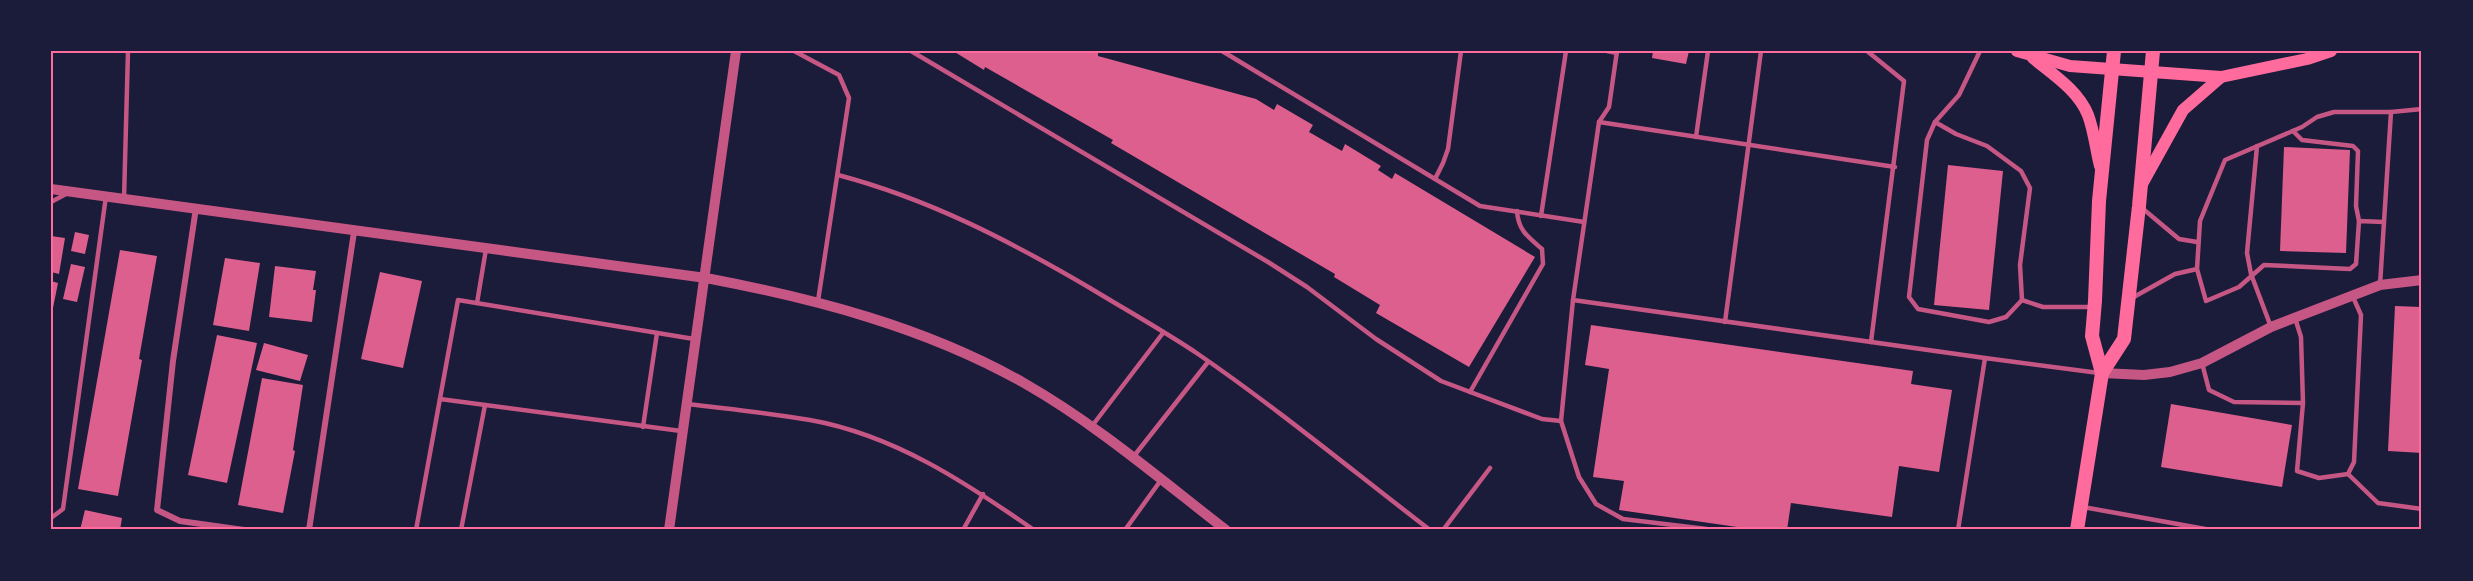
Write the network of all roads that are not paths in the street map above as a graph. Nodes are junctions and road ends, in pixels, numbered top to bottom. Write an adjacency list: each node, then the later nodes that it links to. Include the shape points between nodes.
1 (128, 51): 38 (lane)
2 (736, 51): 52 (street)
3 (794, 51): 32 (lane, via 839,75 846,87 849,98)
4 (911, 51): 73 (lane, via 1268,262 1441,381)
5 (1222, 51): 33 (lane)
6 (1461, 51): 33 (lane, via 1448,149)
7 (1566, 51): 43 (lane)
8 (1607, 51): 17 (lane)
9 (1708, 51): 27 (lane)
10 (1761, 51): 28 (lane)
11 (1867, 51): 30 (lane, via 1904,81)
12 (1980, 51): 25 (lane, via 1959,95)
13 (2017, 51): 18 (main road)
14 (2114, 51): 19 (main road)
15 (2153, 51): 20 (main road)
16 (2331, 51): 21 (main road)
17 (1617, 52): 24 (lane, via 1609,107)
18 (2029, 56): 19 (main road, via 2070,66); 31 (main road, via 2067,86 2080,102 2088,115)
19 (2112, 69): 20 (main road); 31 (main road)
20 (2151, 71): 21 (main road); 34 (main road)
21 (2221, 77): 34 (main road, via 2183,110)
22 (2422, 109): 23 (lane)
23 (2391, 112): 26 (lane, via 2334,112); 46 (lane)
24 (1599, 122): 27 (lane); 45 (lane)
25 (1935, 122): 57 (lane, via 1987,146 2021,171 2030,188 2020,265); 57 (lane, via 1927,140 1909,297 1918,309 1989,322 2006,317)
26 (2293, 131): 29 (lane); 44 (lane, via 2302,140 2353,146 2358,151)
27 (1696, 137): 28 (lane)
28 (1747, 146): 30 (lane); 63 (lane)
29 (2257, 146): 48 (lane, via 2225,160 2199,221); 51 (lane, via 2247,253)
30 (1894, 166): 68 (lane)
31 (2102, 171): 61 (main road)
32 (838, 175): 59 (lane); 66 (lane, via 968,222 1028,251)
33 (1435, 179): 42 (lane, via 1480,206)
34 (2141, 185): 40 (main road)
35 (51, 189): 36 (street)
36 (71, 191): 37 (street); 39 (lane)
37 (106, 196): 38 (street); 89 (lane, via 63,509)
38 (124, 199): 41 (street)
39 (51, 202)
40 (2139, 206): 48 (lane, via 2179,239); 58 (main road)
41 (196, 208): 47 (street); 90 (street, via 173,361 157,510 180,521)
42 (1517, 212): 43 (lane); 73 (lane, via 1521,230 1542,249 1543,264)
43 (1541, 216): 45 (lane)
44 (2359, 221): 46 (lane); 51 (lane, via 2356,264 2350,269 2264,265)
45 (1584, 222): 56 (lane)
46 (2384, 222): 54 (lane)
47 (354, 232): 49 (street); 91 (street)
48 (2197, 242): 50 (lane)
49 (486, 249): 52 (street); 60 (lane)
50 (2197, 269): 51 (lane, via 2206,301 2239,287); 58 (lane, via 2175,274)
51 (2251, 274): 64 (lane)
52 (706, 278): 59 (street); 67 (street)
53 (2422, 280): 54 (street)
54 (2380, 285): 55 (street)
55 (2352, 296): 62 (street); 84 (lane, via 2361,315 2354,462)
56 (1573, 300): 63 (lane); 78 (lane)
57 (2022, 300): 61 (lane, via 2043,307)
58 (2128, 301): 72 (main road, via 2124,339)
59 (818, 302): 80 (street, via 911,331 970,356 1024,383)
60 (477, 303): 65 (lane); 74 (lane, via 458,300)
61 (2095, 306): 72 (main road, via 2092,336)
62 (2295, 318): 64 (street); 75 (lane, via 2301,337)
63 (1725, 322): 68 (lane)
64 (2271, 327): 71 (street)
65 (657, 333): 67 (lane); 79 (lane)
66 (1163, 333): 70 (lane); 80 (lane)
67 (697, 340): 76 (street)
68 (1871, 342): 69 (lane)
69 (1985, 358): 72 (lane); 102 (lane)
70 (1208, 362): 82 (lane); 99 (lane)
71 (2202, 363): 72 (street, via 2144,375); 75 (lane, via 2209,390 2234,402)
72 (2102, 373): 87 (main road)
73 (1470, 392): 78 (lane)
74 (440, 399): 77 (lane); 92 (lane)
75 (2303, 403): 84 (lane, via 2297,471 2319,478)
76 (687, 404): 81 (street); 86 (lane, via 811,420 848,430 892,445)
77 (485, 405): 79 (lane); 93 (lane)
78 (1561, 421): 101 (lane, via 1579,477 1596,504 1623,519)
79 (643, 427): 81 (lane)
80 (1092, 427): 82 (street)
81 (683, 432): 94 (street)
82 (1133, 458): 85 (street)
83 (1490, 468): 100 (lane)
84 (2348, 474): 88 (lane, via 2378,502)
85 (1161, 480): 97 (lane); 98 (street)
86 (983, 494): 95 (lane); 96 (lane)
87 (2081, 506): 103 (main road); 104 (lane)
88 (2422, 509)
89 (51, 518)
90 (244, 530)
91 (309, 530)
92 (416, 530)
93 (461, 530)
94 (669, 530)
95 (963, 530)
96 (1034, 530)
97 (1125, 530)
98 (1226, 530)
99 (1430, 530)
100 (1443, 530)
101 (1715, 530)
102 (1958, 530)
103 (2077, 530)
104 (2211, 530)

